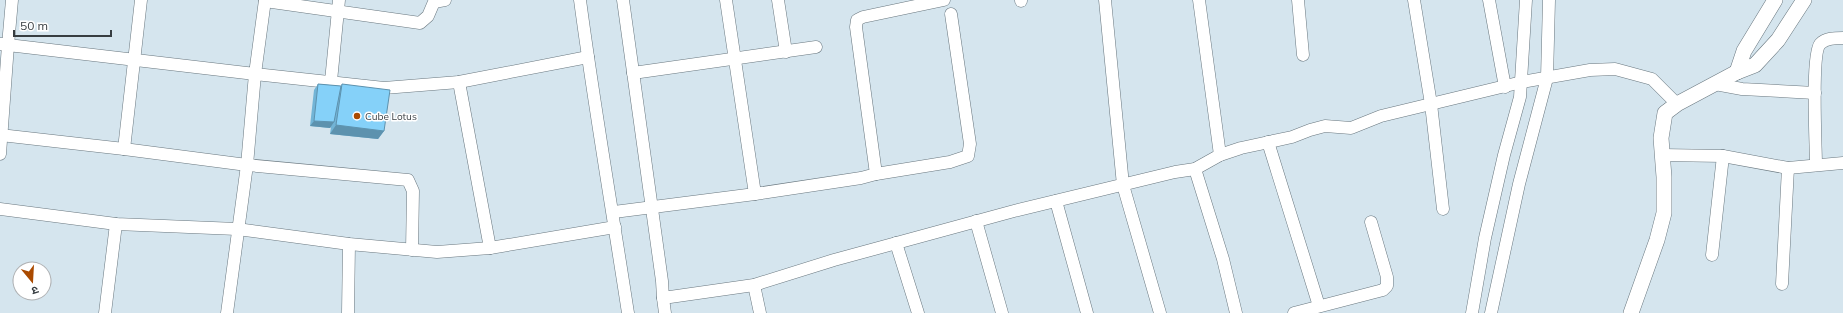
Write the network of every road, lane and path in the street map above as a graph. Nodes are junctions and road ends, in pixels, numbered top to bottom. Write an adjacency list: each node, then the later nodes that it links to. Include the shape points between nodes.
1 (12, 0): 22 (street)
2 (141, 0): 27 (street)
3 (265, 0): 19 (street); 31 (street)
4 (580, 0): 26 (street)
5 (623, 0): 30 (street)
6 (726, 0): 28 (street)
7 (778, 0): 24 (street)
8 (944, 0): 53 (street, via 857,20)
9 (1105, 0): 54 (street)
10 (1199, 0): 45 (street)
11 (1298, 0): 25 (street)
12 (1414, 0): 39 (street)
13 (1489, 0): 37 (street)
14 (1526, 0): 35 (street)
15 (1549, 0): 32 (street)
16 (1775, 0): 29 (street, via 1744,51)
17 (1804, 0): 29 (street, via 1778,40 1756,65)
18 (438, 1): 19 (street, via 420,23)
19 (338, 6): 33 (street)
20 (951, 14): 53 (street, via 970,144 968,156 950,162)
21 (1843, 38): 38 (street, via 1827,40 1819,45)
22 (4, 44): 27 (street); 41 (street)
23 (816, 47): 24 (street)
24 (786, 52): 28 (street)
25 (1303, 54)
26 (588, 57): 34 (street); 60 (street, via 602,155)
27 (134, 60): 31 (street); 43 (street)
28 (734, 60): 30 (street); 55 (street)
29 (1737, 72): 36 (street)
30 (633, 73): 57 (street)
31 (255, 74): 33 (street); 49 (street)
32 (1547, 78): 35 (street); 40 (street, via 1590,70 1615,69 1652,79); 88 (street, via 1519,184)
33 (331, 81): 34 (street, via 384,88)
34 (459, 82): 68 (street)
35 (1522, 82): 37 (street); 87 (street, via 1487,230)
36 (1715, 84): 38 (street, via 1742,89); 40 (street)
37 (1505, 87): 39 (street)
38 (1815, 93): 50 (street)
39 (1431, 104): 42 (street, via 1381,116 1351,128 1325,126); 59 (street)
40 (1677, 104): 46 (street, via 1665,113 1661,138)
41 (0, 135): 43 (street); 44 (street)
42 (1268, 142): 45 (street); 74 (street)
43 (124, 148): 49 (street)
44 (0, 154)
45 (1220, 155): 52 (street)
46 (1662, 155): 47 (street); 89 (street, via 1664,213)
47 (1723, 156): 51 (street); 70 (street)
48 (1843, 163): 50 (street)
49 (246, 165): 65 (street); 69 (street, via 408,180 413,191)
50 (1816, 165): 51 (street)
51 (1788, 168): 71 (street)
52 (1195, 169): 54 (street); 85 (street, via 1223,259)
53 (876, 174): 55 (street)
54 (1123, 184): 56 (street); 84 (street)
55 (755, 194): 57 (street)
56 (1056, 201): 61 (street); 83 (street)
57 (651, 207): 60 (street); 73 (street)
58 (0, 209): 63 (street)
59 (1443, 209)
60 (614, 212): 64 (street)
61 (976, 221): 66 (street); 82 (street)
62 (1371, 222): 74 (street, via 1387,277 1387,286 1383,290)
63 (116, 224): 65 (street); 75 (street)
64 (615, 227): 68 (street); 78 (street)
65 (237, 229): 67 (street); 76 (street)
66 (896, 243): 72 (street); 81 (street)
67 (349, 244): 69 (street); 77 (street)
68 (490, 248): 69 (street, via 437,252)
69 (412, 250)
70 (1712, 255)
71 (1782, 284)
72 (754, 285): 73 (street); 80 (street)
73 (663, 298): 79 (street)
74 (1319, 306): 86 (street)
75 (105, 313)
76 (227, 313)
77 (348, 313)
78 (628, 313)
79 (665, 313)
80 (760, 313)
81 (918, 313)
82 (1002, 313)
83 (1088, 313)
84 (1160, 313)
85 (1236, 313)
86 (1294, 313)
87 (1472, 313)
88 (1491, 313)
89 (1631, 313)

